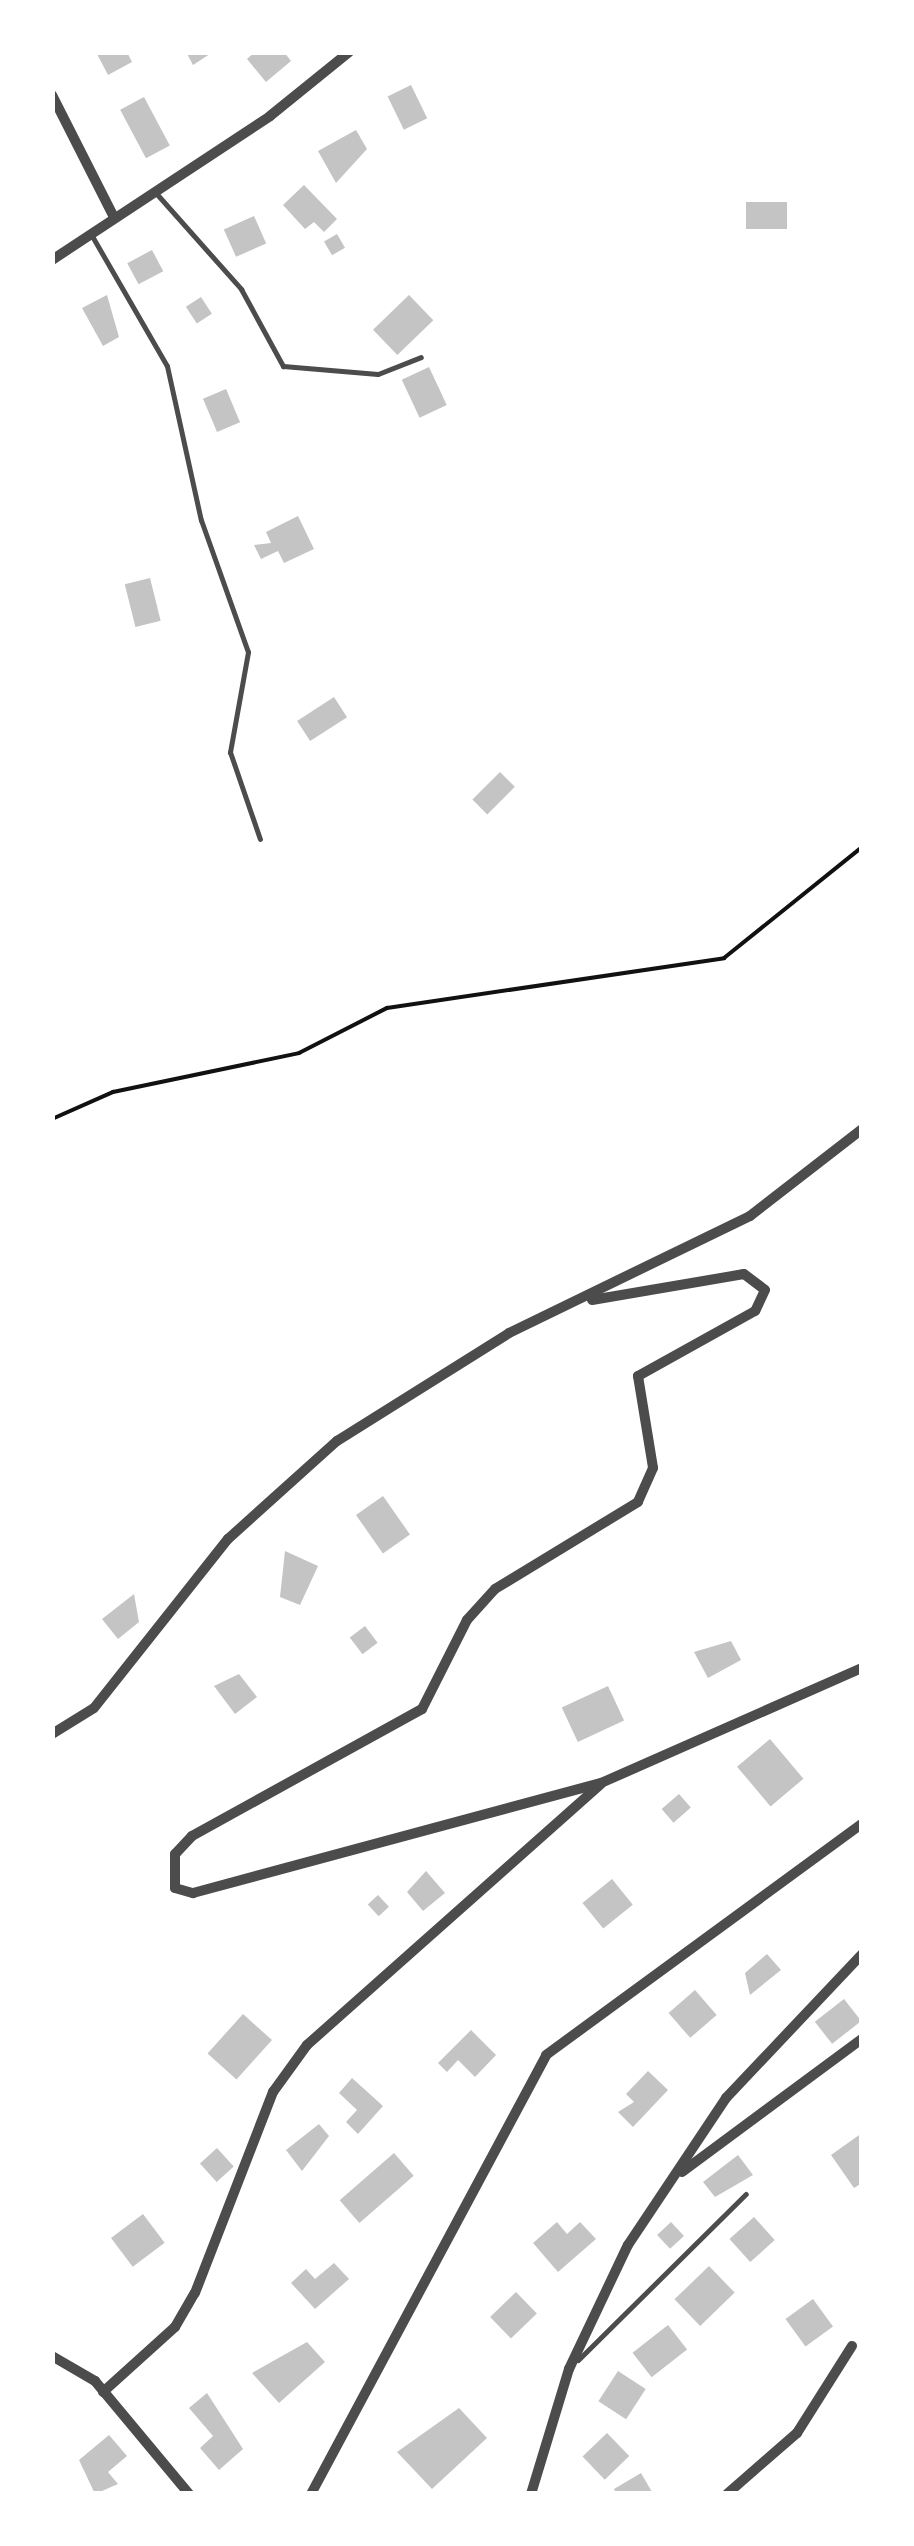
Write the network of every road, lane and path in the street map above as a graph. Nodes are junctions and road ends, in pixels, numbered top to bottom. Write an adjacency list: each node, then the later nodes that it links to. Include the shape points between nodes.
1 (349, 52): 3 (street)
2 (52, 95): 4 (street)
3 (155, 192): 4 (street); 7 (lane, via 240,289 283,366 378,374)
4 (114, 217): 5 (street)
5 (90, 234): 6 (street); 8 (lane, via 167,366 202,520 248,652 230,752)
6 (52, 260)
7 (421, 357)
8 (260, 839)
9 (862, 847): 10 (path, via 724,958 387,1008 299,1052 113,1092)
10 (52, 1118)
11 (862, 1129): 12 (street, via 750,1216)
12 (592, 1300): 14 (street, via 509,1333 416,1387 286,1482 228,1539 133,1668); 15 (street, via 744,1274 765,1290 755,1311 638,1376 654,1468 638,1502 495,1589 467,1620 422,1710 192,1836 169,1874 175,1888 193,1894)
13 (862, 1668): 15 (street)
14 (52, 1734)
15 (602, 1783): 24 (street, via 306,2044 273,2092 195,2293 174,2327)
16 (862, 1824): 26 (street, via 546,2055)
17 (862, 1954): 19 (street, via 779,2033)
18 (862, 2039): 19 (street)
19 (678, 2176): 23 (street, via 628,2245)
20 (746, 2194): 23 (lane)
21 (852, 2346): 28 (street, via 797,2433)
22 (52, 2356): 24 (street)
23 (569, 2370): 27 (street)
24 (103, 2392): 25 (street)
25 (189, 2494)
26 (311, 2494)
27 (531, 2494)
28 (727, 2494)

